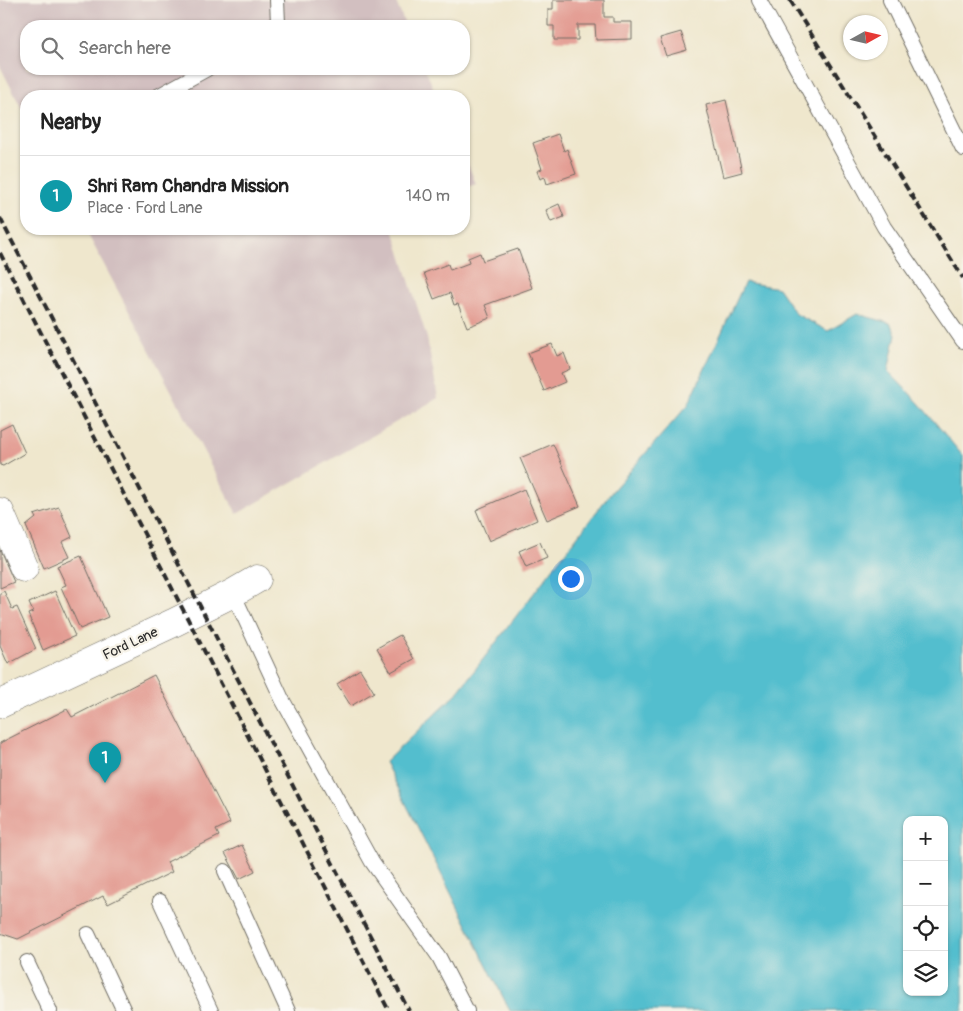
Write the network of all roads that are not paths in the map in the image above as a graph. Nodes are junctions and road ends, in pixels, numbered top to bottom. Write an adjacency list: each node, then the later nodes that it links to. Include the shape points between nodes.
1 (277, 0): 4 (lane)
2 (759, 0): 8 (lane, via 884,227)
3 (890, 0): 7 (lane)
4 (278, 20)
5 (196, 75): 6 (lane)
6 (169, 90)
7 (963, 149)
8 (963, 341)
9 (0, 512): 10 (street)
10 (24, 568)
11 (257, 578): 12 (street, Ford Lane)
12 (233, 594): 13 (street, Ford Lane); 22 (lane, via 282,699 368,854 439,957)
13 (0, 704)
14 (225, 872): 21 (lane)
15 (160, 901): 20 (lane)
16 (88, 934): 19 (lane)
17 (27, 962): 18 (lane)
18 (50, 1011)
19 (124, 1011)
20 (212, 1011)
21 (288, 1011)
22 (467, 1011)

